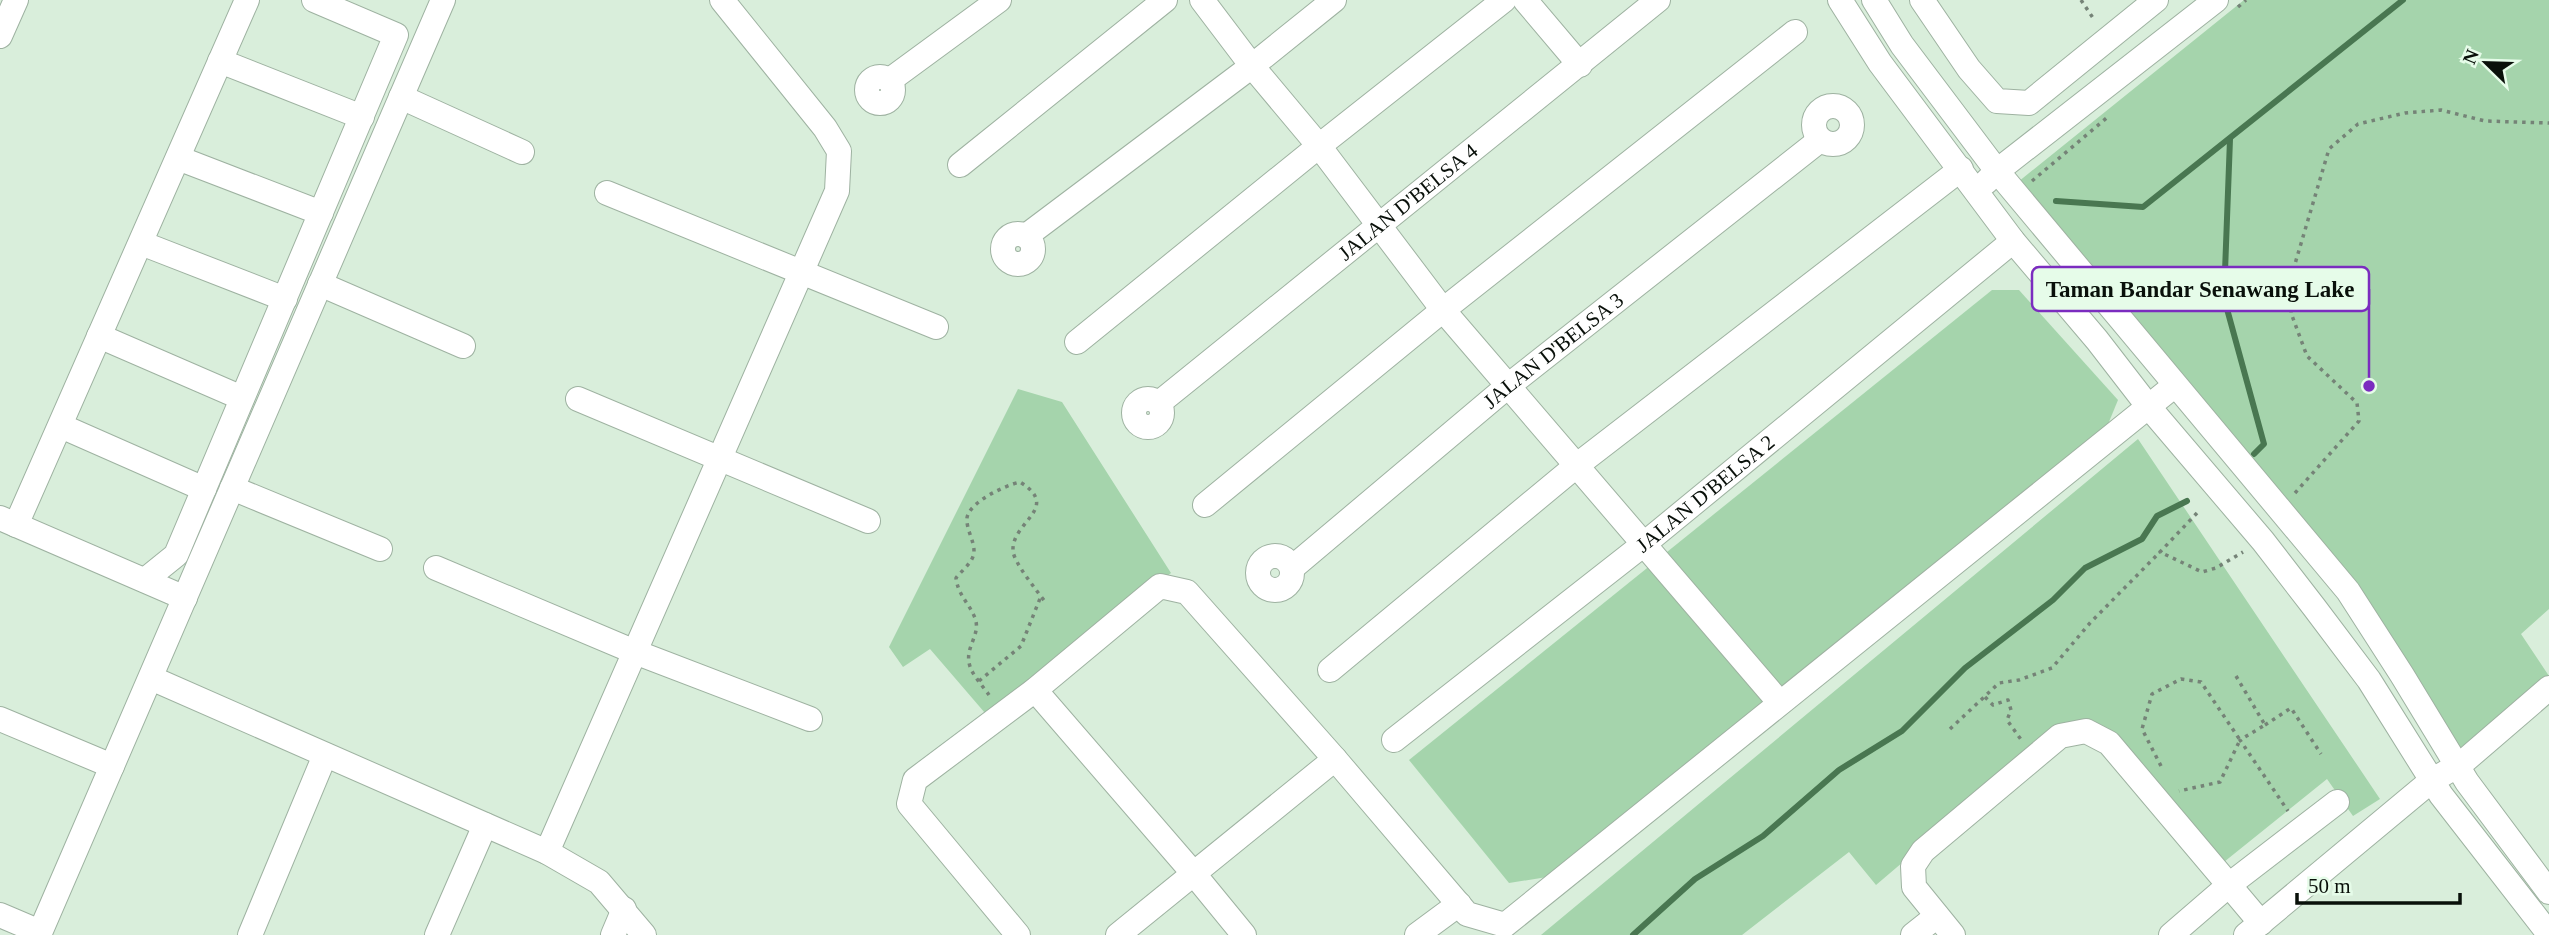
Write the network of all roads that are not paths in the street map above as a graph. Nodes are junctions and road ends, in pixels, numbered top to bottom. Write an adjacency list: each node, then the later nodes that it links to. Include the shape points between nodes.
1 (16, 0): 19 (street)
2 (247, 0): 20 (street)
3 (314, 0): 25 (street, via 396,35)
4 (443, 0): 24 (street)
5 (722, 0): 40 (street, via 839,150 836,191)
6 (999, 0): 23 (street)
7 (1165, 0): 30 (street)
8 (1202, 0): 22 (street)
9 (1334, 0): 22 (street)
10 (1504, 0): 27 (street)
11 (1525, 0): 21 (street)
12 (1658, 0): 21 (street, JALAN D'BELSA 4)
13 (1840, 0): 31 (street)
14 (1874, 0): 32 (street, via 1902,45)
15 (1922, 0): 16 (street, via 1997,102 2029,103)
16 (2156, 0)
17 (2216, 0): 32 (street)
18 (1795, 32): 43 (street)
19 (0, 36)
20 (220, 61): 25 (street); 29 (street)
21 (1580, 65): 36 (street, JALAN D'BELSA 4)
22 (1252, 66): 27 (street); 37 (street)
23 (890, 80)
24 (401, 97): 28 (street); 41 (street)
25 (362, 117): 35 (street)
26 (1819, 140): 48 (street, JALAN D'BELSA 3)
27 (1319, 146): 36 (street); 46 (street)
28 (522, 152)
29 (178, 158): 35 (street); 39 (street)
30 (960, 165)
31 (1961, 169): 34 (street); 56 (street)
32 (1997, 171): 34 (street); 49 (street)
33 (607, 193): 40 (street)
34 (1976, 193): 38 (street)
35 (321, 213): 42 (street)
36 (1380, 225): 43 (street); 52 (street, JALAN D'BELSA 4)
37 (1026, 236)
38 (2013, 241): 53 (street); 62 (street, JALAN D'BELSA 2)
39 (141, 243): 42 (street); 45 (street)
40 (800, 274): 44 (street); 55 (street)
41 (320, 284): 47 (street); 57 (street)
42 (285, 299): 50 (street)
43 (1443, 310): 48 (street); 59 (street)
44 (936, 327)
45 (99, 336): 50 (street); 54 (street)
46 (1077, 342)
47 (463, 346)
48 (1508, 386): 56 (street); 65 (street, JALAN D'BELSA 3)
49 (2174, 386): 53 (street); 80 (street, via 2348,592)
50 (242, 398): 58 (street)
51 (578, 399): 55 (street)
52 (1159, 403)
53 (2148, 406): 73 (street); 81 (street, via 2263,541 2369,680)
54 (61, 426): 58 (street); 61 (street)
55 (720, 457): 60 (street); 68 (street)
56 (1576, 466): 62 (street); 69 (street)
57 (232, 488): 63 (street); 67 (street)
58 (204, 489): 66 (street, via 176,555)
59 (1205, 505)
60 (869, 521)
61 (8, 522): 66 (street)
62 (1644, 544): 73 (street); 76 (street, JALAN D'BELSA 2)
63 (380, 549)
64 (436, 568): 68 (street)
65 (1292, 568)
66 (145, 580): 67 (street)
67 (185, 598): 70 (street)
68 (635, 652): 75 (street); 84 (street)
69 (1330, 670)
70 (150, 678): 77 (street); 79 (street)
71 (2549, 688): 80 (street)
72 (1035, 690): 78 (street, via 1160,586 1187,592); 85 (street); 99 (street, via 915,780 909,804)
73 (1780, 703): 88 (street, via 1505,926 1467,914)
74 (0, 719): 79 (street)
75 (810, 719)
76 (1394, 740)
77 (325, 755): 83 (street); 95 (street)
78 (1335, 760): 85 (street); 88 (street)
79 (112, 766): 93 (street)
80 (2457, 766): 81 (street); 87 (street)
81 (2431, 781): 92 (street); 94 (street)
82 (2337, 802): 86 (street)
83 (485, 825): 84 (street); 96 (street)
84 (547, 852): 89 (street, via 599,881)
85 (1194, 874): 100 (street); 101 (street)
86 (2229, 885): 91 (street, via 2109,743 2087,731 2060,736 1923,851 1913,866 1914,887); 92 (street); 105 (street)
87 (2549, 892)
88 (1459, 904): 102 (street)
89 (624, 909): 97 (street); 98 (street)
90 (0, 915): 93 (street)
91 (1937, 916): 103 (street); 104 (street)
92 (2254, 929)
93 (40, 933)
94 (2549, 934)
95 (250, 935)
96 (438, 935)
97 (613, 935)
98 (644, 935)
99 (1018, 935)
100 (1118, 935)
101 (1244, 935)
102 (1417, 935)
103 (1913, 935)
104 (1953, 935)
105 (2171, 935)

